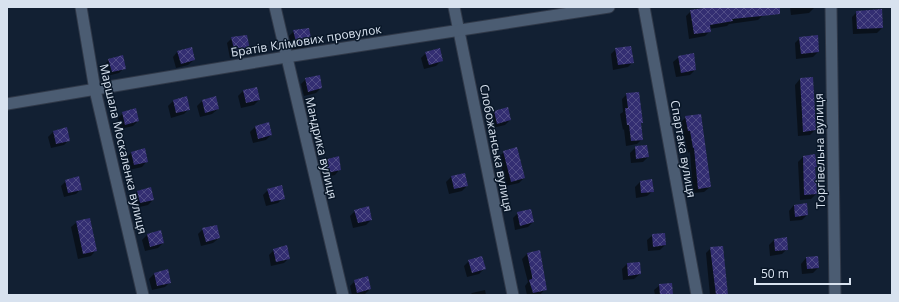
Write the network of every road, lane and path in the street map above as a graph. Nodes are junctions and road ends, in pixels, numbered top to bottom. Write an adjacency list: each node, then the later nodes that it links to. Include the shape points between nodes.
1 (81, 7): 9 (street, Маршала Москаленка вулиця)
2 (275, 7): 8 (street, Мандрика вулиця)
3 (454, 7): 7 (street, Слобожанська вулиця)
4 (609, 7): 7 (street, Братів Клімових провулок)
5 (644, 7): 14 (street, Спартака вулиця)
6 (831, 7): 15 (street, Торгівельна вулиця)
7 (459, 29): 8 (street, Братів Клімових провулок); 13 (street, Слобожанська вулиця)
8 (286, 57): 9 (street, Братів Клімових провулок); 12 (street, Мандрика вулиця)
9 (95, 90): 10 (street, Братів Клімових провулок); 11 (street, Маршала Москаленка вулиця)
10 (7, 104)
11 (142, 295)
12 (343, 295)
13 (513, 295)
14 (697, 295)
15 (835, 295)

